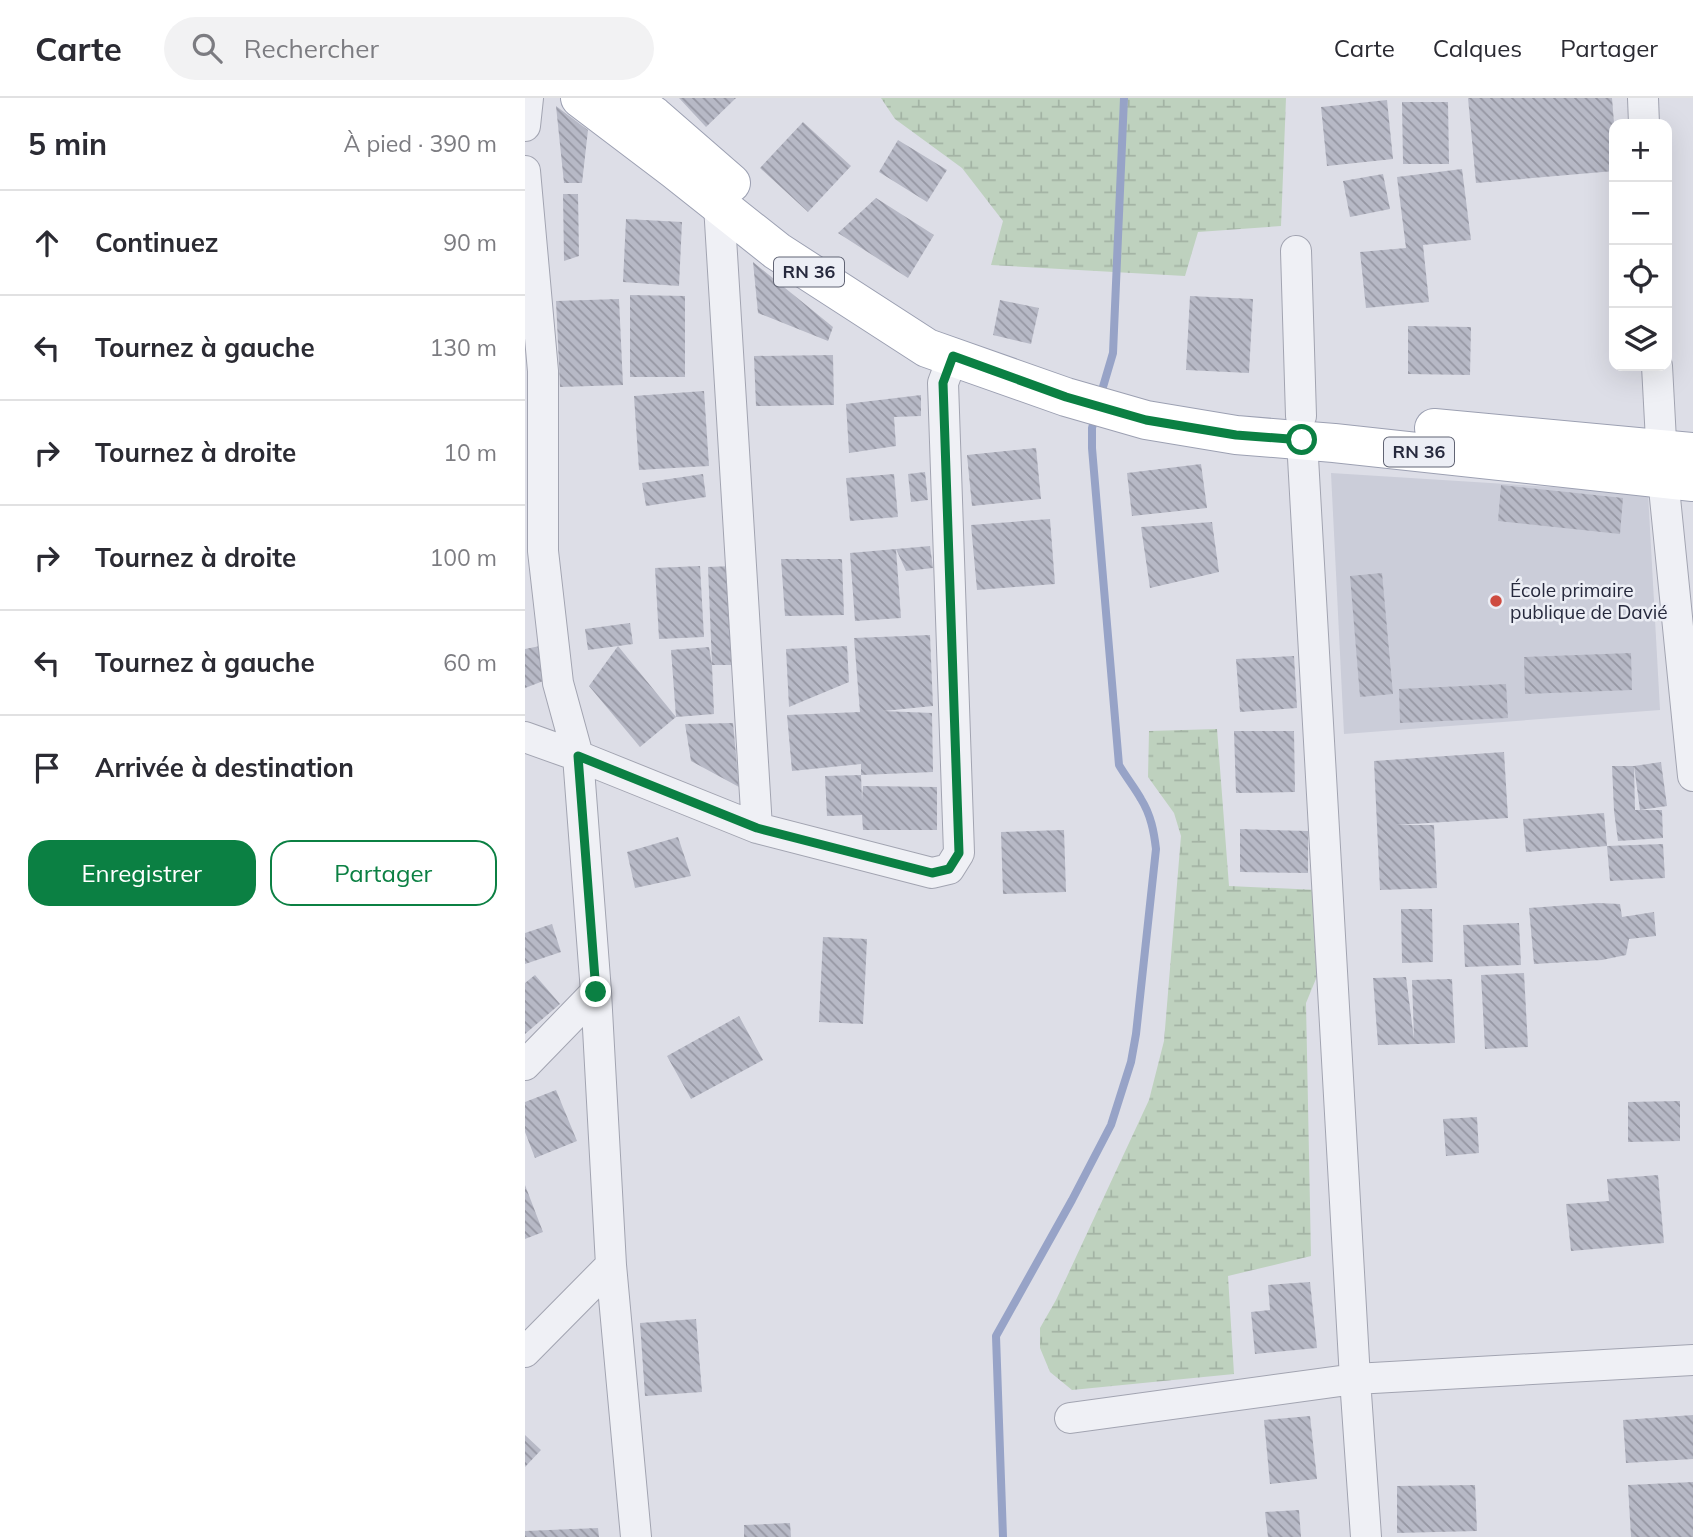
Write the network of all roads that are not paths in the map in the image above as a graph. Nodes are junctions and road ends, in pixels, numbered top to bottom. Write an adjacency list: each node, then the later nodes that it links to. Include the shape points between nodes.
1 (528, 98): 6 (street)
2 (580, 98): 8 (main road, RN 36)
3 (628, 98): 12 (main road, RN 36, via 863,286 901,311)
4 (1643, 98): 5 (street)
5 (1644, 119)
6 (525, 126)
7 (525, 171): 16 (street, via 543,370 543,551 558,683)
8 (719, 205): 10 (main road, RN 36, via 777,251 927,348); 18 (street)
9 (1296, 251): 13 (street)
10 (953, 356): 12 (main road, RN 36); 18 (street, via 943,383 959,853 949,869 932,873)
11 (1658, 371): 14 (street)
12 (1067, 388): 13 (main road, RN 36, via 1147,410)
13 (1302, 428): 14 (main road, RN 36); 24 (street)
14 (1678, 465): 17 (street)
15 (525, 737): 16 (street)
16 (578, 756): 18 (street); 19 (street)
17 (1693, 776)
18 (757, 828)
19 (596, 992): 20 (street); 21 (street)
20 (525, 1065)
21 (611, 1265): 22 (street); 26 (street)
22 (525, 1352)
23 (1693, 1360): 24 (street)
24 (1355, 1379): 25 (street); 27 (street)
25 (1070, 1418)
26 (636, 1537)
27 (1366, 1537)

